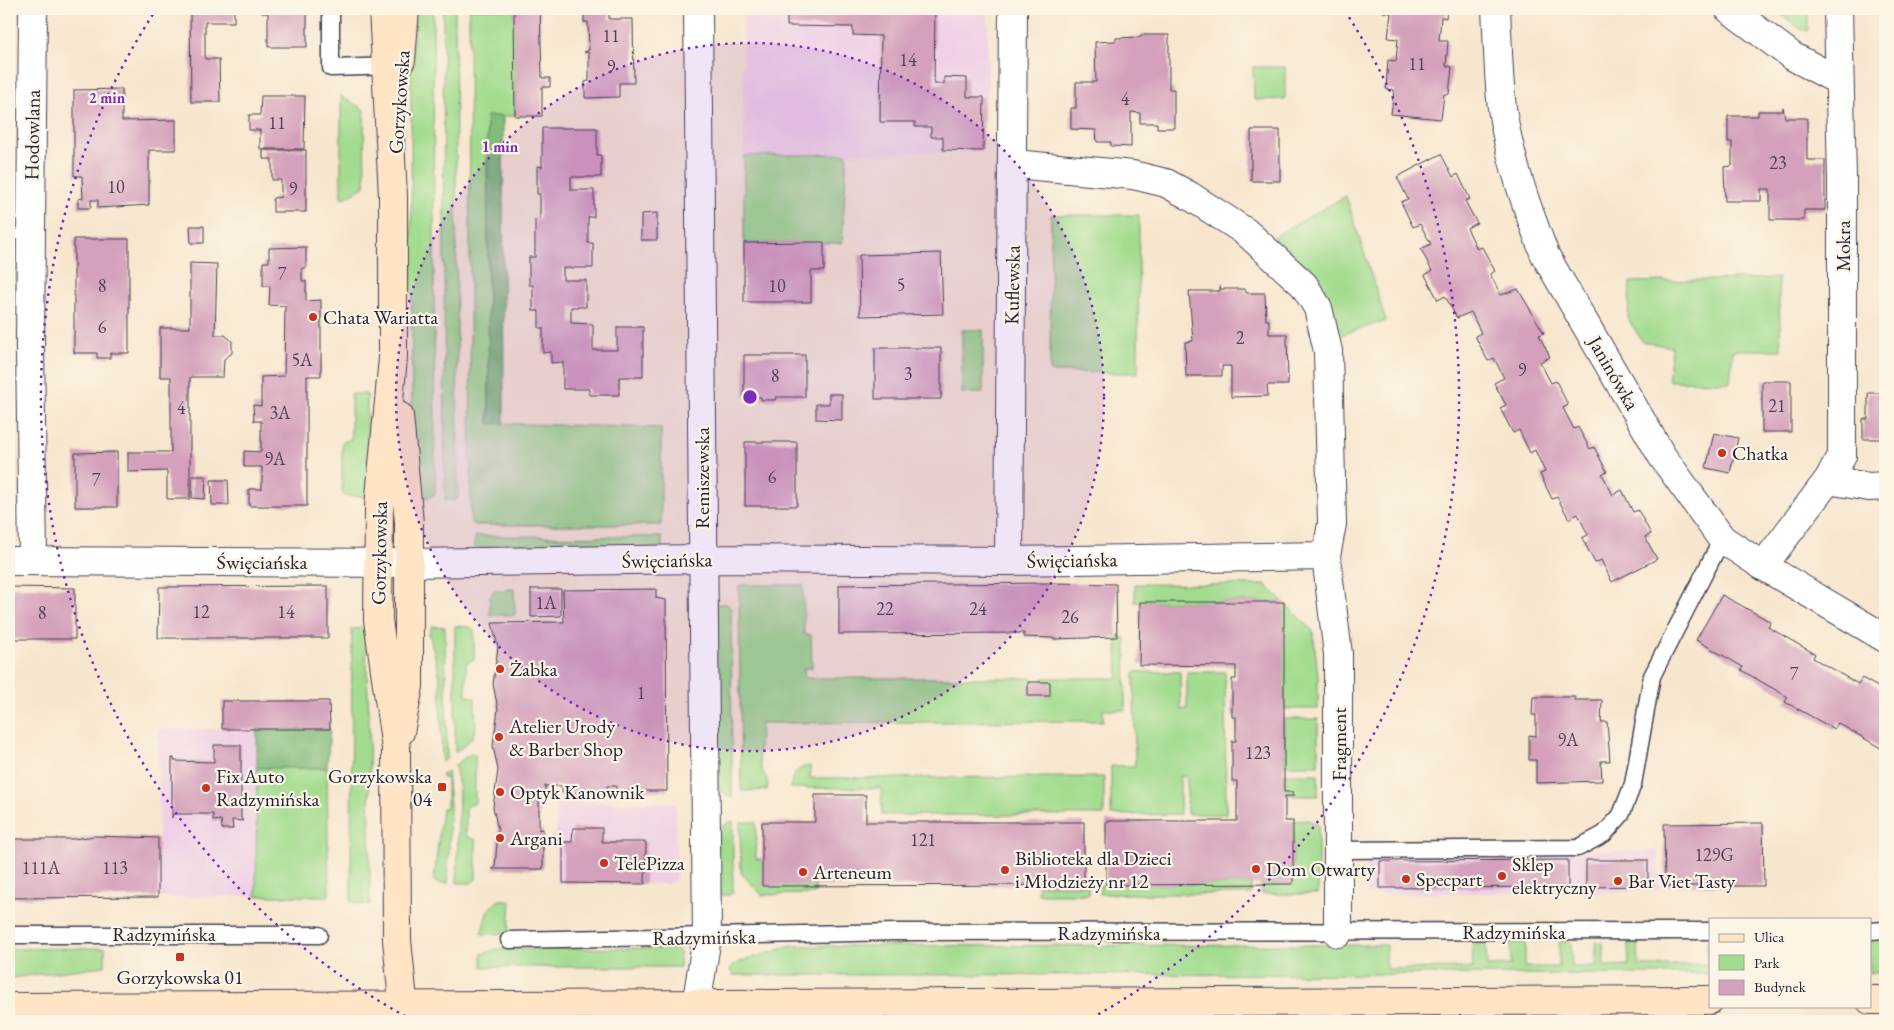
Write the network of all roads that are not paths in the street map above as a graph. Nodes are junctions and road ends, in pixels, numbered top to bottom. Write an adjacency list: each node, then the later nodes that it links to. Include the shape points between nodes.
1 (33, 9): 19 (street, Hodowlana, via 30,348)
2 (331, 9): 10 (lane, via 331,68)
3 (383, 9): 10 (main road, Gorzykowska)
4 (405, 9): 10 (main road, Gorzykowska)
5 (698, 9): 18 (street, Remiszewska)
6 (1013, 9): 12 (street, Kuflewska)
7 (1496, 9): 16 (street, Janinówka, via 1502,109 1515,166 1545,255 1662,456)
8 (1729, 9): 11 (street, via 1792,56)
9 (1838, 9): 11 (street, Mokra)
10 (394, 66): 13 (main road, Gorzykowska)
11 (1839, 81): 14 (street, Mokra, via 1842,456)
12 (1014, 164): 17 (street, Fragment, via 1133,175 1166,183 1246,232 1304,285 1318,308 1328,351 1332,524); 20 (street, Kuflewska)
13 (393, 358): 21 (main road, Gorzykowska, via 379,507); 22 (main road, Gorzykowska, via 409,507)
14 (1828, 480): 15 (street, via 1869,487); 23 (street, Mokra)
15 (1885, 486)
16 (1722, 538): 23 (street, Janinówka); 26 (lane, via 1652,676 1633,784 1621,816 1604,834 1578,848)
17 (1326, 556): 20 (street, Święciańska); 26 (street, Fragment, via 1338,654)
18 (701, 559): 20 (street, Święciańska); 22 (street, Święciańska); 33 (street, Remiszewska)
19 (21, 560): 21 (street, Święciańska)
20 (1009, 561)
21 (378, 563): 22 (street, Święciańska); 25 (main road, Gorzykowska, via 378,620)
22 (408, 563): 25 (main road, Gorzykowska, via 409,686)
23 (1763, 566): 24 (street, Janinówka)
24 (1885, 638)
25 (396, 749): 40 (main road, Gorzykowska, via 396,940)
26 (1339, 850): 30 (street, Fragment)
27 (1872, 930): 28 (lane)
28 (1885, 930)
29 (1709, 931): 30 (lane, Radzymińska)
30 (1338, 933): 33 (lane, Radzymińska, via 898,932)
31 (9, 935): 32 (lane, Radzymińska)
32 (319, 935)
33 (706, 938): 34 (lane, Radzymińska); 39 (street, Remiszewska)
34 (509, 940)
35 (1709, 1000): 41 (main road)
36 (1872, 1000): 37 (main road)
37 (1885, 1000)
38 (9, 1006): 40 (main road)
39 (696, 1006): 40 (main road); 41 (main road)
40 (404, 1013)
41 (826, 1013)

